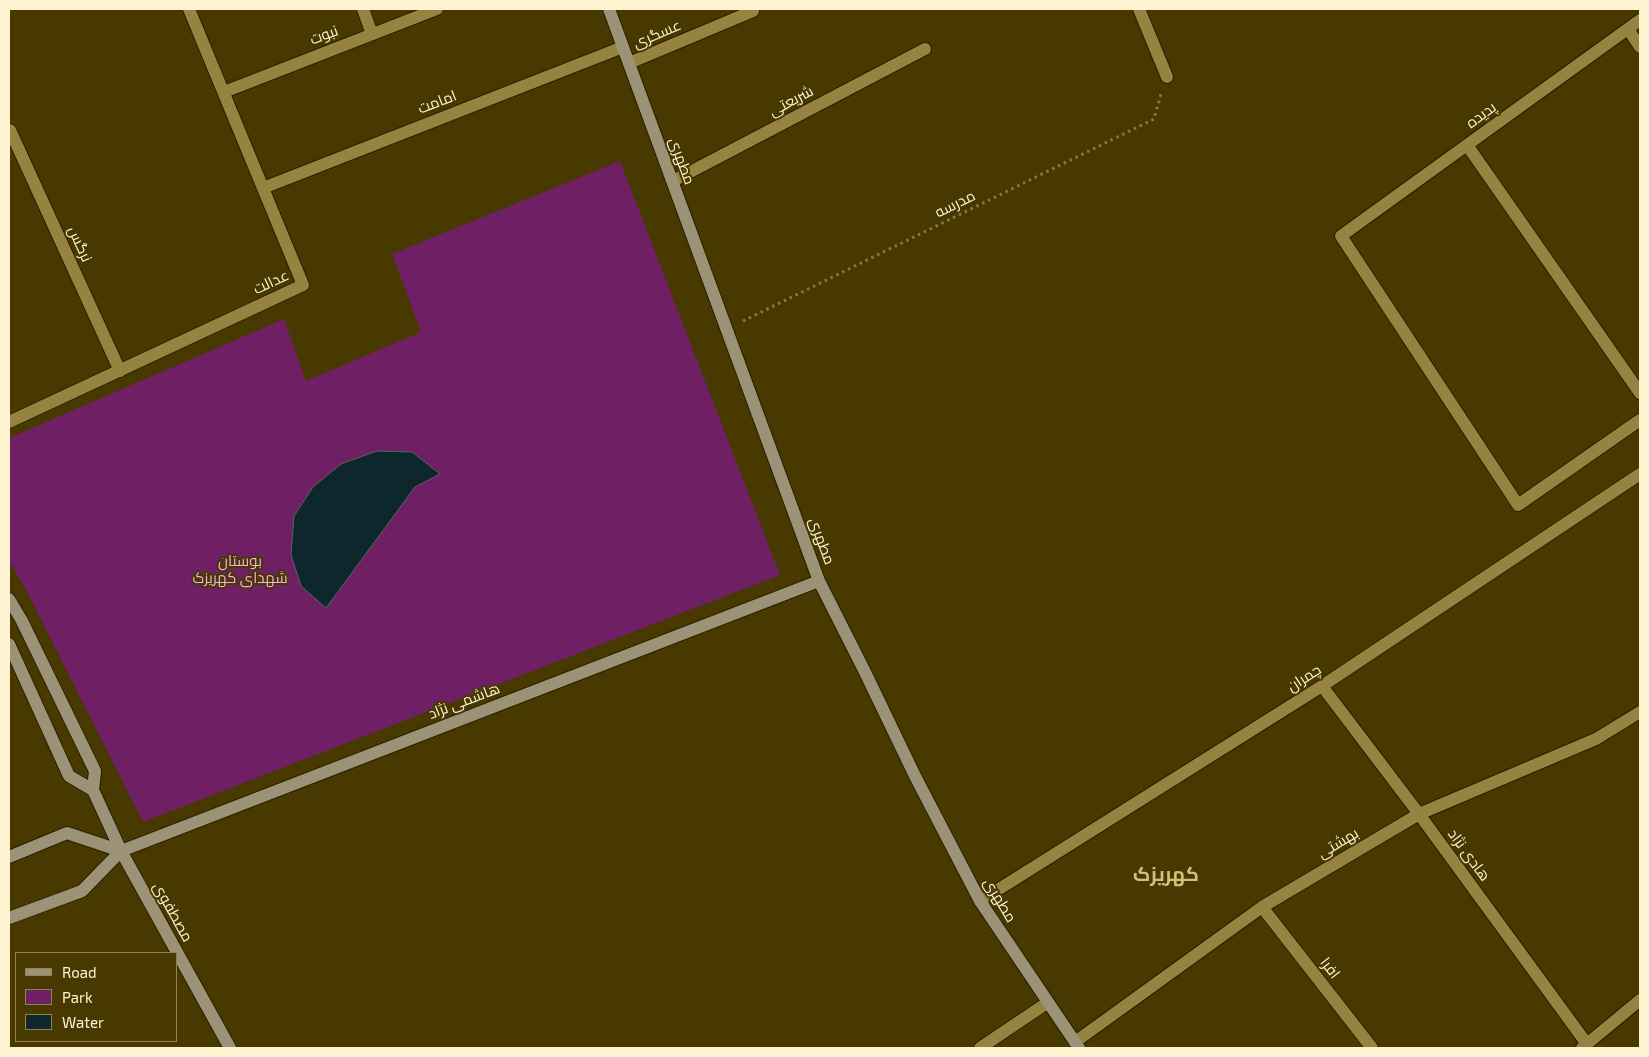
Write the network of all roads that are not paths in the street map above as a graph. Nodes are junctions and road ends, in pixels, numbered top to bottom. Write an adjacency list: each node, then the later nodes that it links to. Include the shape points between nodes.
1 (189, 9): 15 (street, عدالت)
2 (363, 9): 9 (street)
3 (437, 9): 9 (street, نبوت)
4 (609, 9): 10 (street, مطهری)
5 (1139, 9): 14 (street)
6 (752, 12): 13 (street, عسگری)
7 (1640, 20): 8 (street, پدیده)
8 (1628, 29): 11 (street); 17 (street, پدیده)
9 (372, 34): 15 (street, نبوت)
10 (623, 47): 13 (street, مطهری); 19 (street, امامت)
11 (1640, 47)
12 (925, 49): 18 (street, شریعتی)
13 (629, 63): 18 (street, مطهری)
14 (1167, 77)
15 (224, 92): 19 (street, عدالت)
16 (10, 130): 20 (street, نرگس)
17 (1467, 146): 21 (street); 22 (street, پدیده, via 1341,236 1518,505)
18 (672, 181): 25 (street, مطهری)
19 (263, 188): 20 (street, عدالت, via 303,285)
20 (120, 371): 23 (street, عدالت)
21 (1640, 393)
22 (1640, 420)
23 (9, 422)
24 (1640, 474): 28 (street, چمران)
25 (819, 581): 32 (street, هاشمی نژاد); 34 (street, مطهری)
26 (9, 599): 30 (street, مصطفوی, via 95,771)
27 (9, 644): 30 (street, via 69,776)
28 (1322, 686): 31 (street, هادی نژاد); 34 (street, چمران)
29 (1640, 712): 31 (street, بهشتی, via 1596,739)
30 (93, 790): 32 (street, مصطفوی)
31 (1419, 814): 35 (street, بهشتی); 42 (street, هادی نژاد)
32 (121, 851): 33 (street, via 67,833); 36 (street, هاشمی نژاد, via 82,891); 37 (street, مصطفوی)
33 (9, 857)
34 (980, 901): 40 (street, مطهری)
35 (1262, 907): 41 (street, بهشتی); 45 (street, افرا)
36 (9, 918)
37 (177, 952)
38 (178, 954): 43 (street, مصطفوی)
39 (1640, 1000): 42 (street)
40 (1047, 1003): 41 (street, مطهری); 44 (street)
41 (1077, 1045)
42 (1585, 1046)
43 (230, 1048)
44 (980, 1048)
45 (1372, 1048)

